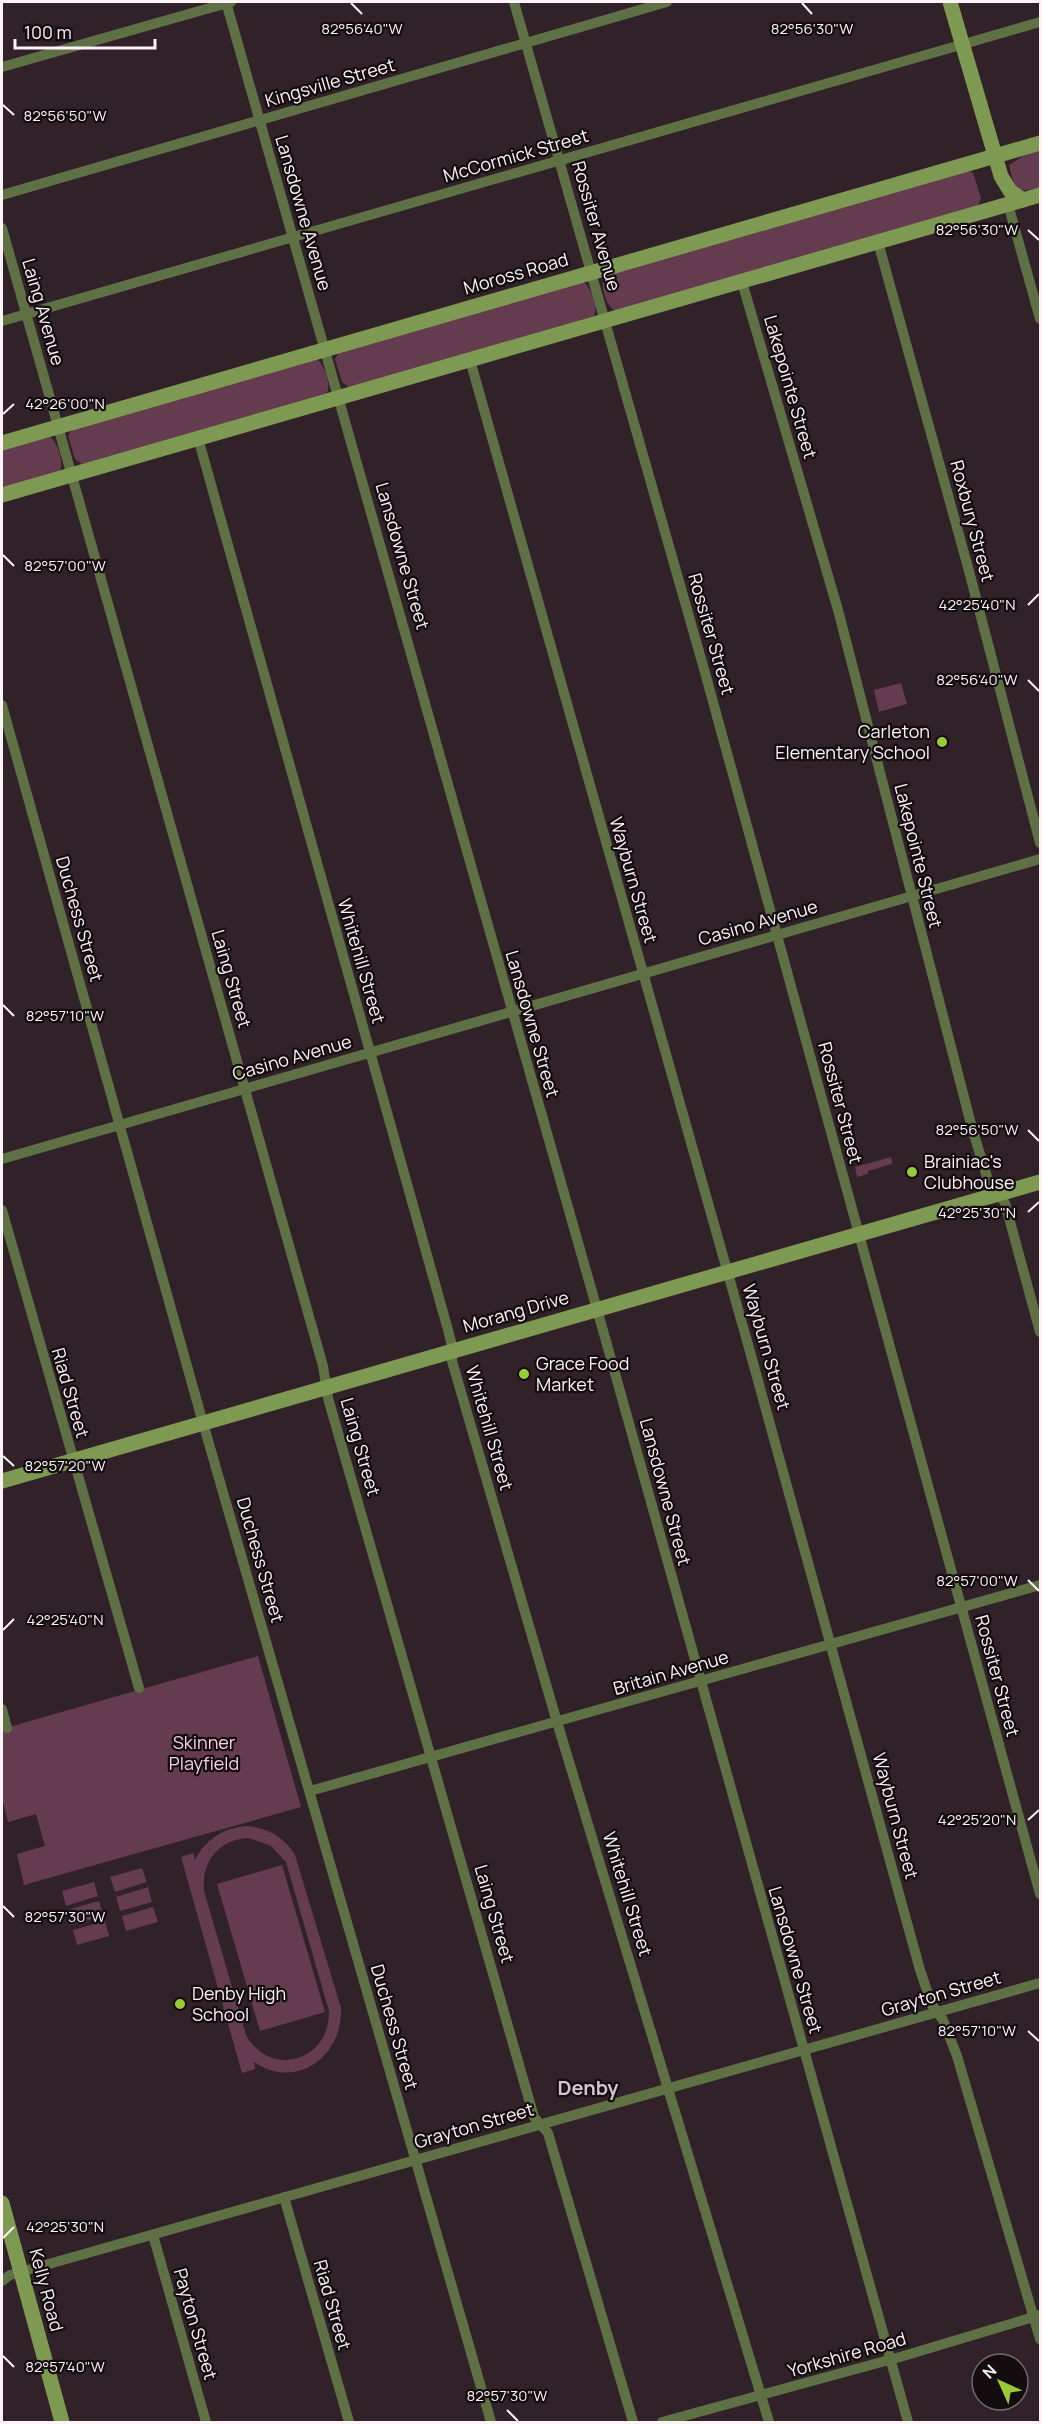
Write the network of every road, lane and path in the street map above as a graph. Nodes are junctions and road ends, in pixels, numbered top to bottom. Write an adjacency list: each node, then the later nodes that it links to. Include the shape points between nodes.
1 (228, 2): 8 (street); 9 (street, Lansdowne Avenue)
2 (514, 2): 6 (street, Rossiter Avenue)
3 (667, 2): 6 (street, Kingsville Street)
4 (950, 2): 7 (main road)
5 (1041, 22): 7 (street, McCormick Street)
6 (526, 42): 9 (street, Kingsville Street); 12 (street, Rossiter Avenue)
7 (962, 45): 11 (main road); 12 (street, McCormick Street)
8 (2, 67)
9 (260, 120): 13 (street, Kingsville Street); 18 (street, Lansdowne Avenue)
10 (1041, 143): 11 (main road, Moross Road)
11 (994, 156): 15 (main road, via 1005,185); 20 (main road, Moross Road)
12 (560, 161): 18 (street, McCormick Street); 20 (street, Rossiter Avenue)
13 (2, 195)
14 (1041, 195): 15 (main road)
15 (1023, 200): 16 (main road)
16 (1008, 204): 19 (main road); 23 (street)
17 (2, 228): 22 (street, Laing Avenue)
18 (292, 237): 22 (street, McCormick Street); 26 (street, Lansdowne Avenue)
19 (878, 242): 21 (main road); 35 (street, Roxbury Street)
20 (591, 273): 25 (street, Rossiter Avenue); 26 (main road, Moross Road)
21 (741, 282): 25 (main road); 37 (street, Lakepointe Street, via 838,610)
22 (26, 314): 24 (street, McCormick Street); 29 (street, Laing Avenue)
23 (1041, 319)
24 (2, 321)
25 (606, 321): 27 (main road); 38 (street, Rossiter Street)
26 (325, 350): 28 (street, Lansdowne Avenue); 29 (main road, Moross Road)
27 (470, 360): 28 (main road); 39 (street, Wayburn Street)
28 (339, 398): 30 (main road); 40 (street, Lansdowne Street)
29 (58, 427): 31 (main road, Moross Road); 32 (street, Laing Avenue)
30 (198, 438): 32 (main road); 41 (street, Whitehill Street)
31 (2, 443)
32 (72, 474): 33 (main road); 42 (street, Laing Street)
33 (2, 495)
34 (2, 705): 43 (street, Duchess Street)
35 (1041, 843)
36 (1041, 859): 37 (street, Casino Avenue)
37 (910, 896): 38 (street, Casino Avenue); 46 (street, Lakepointe Street, via 972,1128 987,1177)
38 (776, 934): 39 (street, Casino Avenue); 48 (street, Rossiter Street)
39 (642, 974): 40 (street, Casino Avenue); 49 (street, Wayburn Street)
40 (512, 1012): 41 (street, Casino Avenue); 50 (street, Lansdowne Street)
41 (370, 1053): 42 (street, Casino Avenue); 52 (street, Whitehill Street)
42 (245, 1089): 43 (street, Casino Avenue); 53 (street, Laing Street)
43 (119, 1125): 44 (street, Casino Avenue); 54 (street, Duchess Street)
44 (2, 1159)
45 (1041, 1182): 46 (main road, Morang Drive)
46 (998, 1194): 48 (main road, Morang Drive); 51 (street, Lakepointe Street, via 1005,1203)
47 (2, 1210): 55 (street, Riad Street)
48 (859, 1234): 49 (main road, Morang Drive); 58 (street, Rossiter Street)
49 (727, 1272): 50 (main road, Morang Drive); 59 (street, Wayburn Street)
50 (596, 1310): 52 (main road, Morang Drive); 60 (street, Lansdowne Street)
51 (1041, 1332)
52 (453, 1350): 53 (main road, Morang Drive); 63 (street, Whitehill Street, via 452,1361)
53 (327, 1388): 54 (main road, Morang Drive); 65 (street, Laing Street)
54 (204, 1423): 55 (main road, Morang Drive); 66 (street, Duchess Street)
55 (72, 1461): 56 (main road, Morang Drive); 61 (street, Riad Street)
56 (2, 1481)
57 (1041, 1585): 58 (street, Britain Avenue)
58 (961, 1607): 59 (street, Britain Avenue); 67 (street, Rossiter Street)
59 (831, 1644): 60 (street, Britain Avenue); 69 (street, Wayburn Street, via 920,1970)
60 (700, 1682): 63 (street, Britain Avenue); 70 (street, Lansdowne Street)
61 (139, 1688)
62 (2, 1709): 64 (street)
63 (557, 1722): 65 (street, Britain Avenue); 71 (street, Whitehill Street)
64 (7, 1728)
65 (431, 1758): 66 (street, Britain Avenue); 72 (street, Laing Street, via 534,2117)
66 (310, 1791): 73 (street, Duchess Street)
67 (1041, 1894)
68 (1041, 1983): 69 (street, Grayton Street)
69 (937, 2012): 70 (street, Grayton Street); 79 (street, Wayburn Street, via 957,2056)
70 (803, 2050): 71 (street, Grayton Street); 81 (street, Lansdowne Street)
71 (669, 2089): 72 (street, Grayton Street); 82 (street, Whitehill Street)
72 (541, 2124): 73 (street, Grayton Street); 87 (street, Laing Street, via 548,2133)
73 (416, 2160): 74 (street, Grayton Street); 86 (street, Duchess Street)
74 (284, 2198): 76 (street, Grayton Street); 85 (street, Riad Street)
75 (2, 2203): 77 (main road, Kelly Road)
76 (153, 2235): 77 (street, Grayton Street); 84 (street, Payton Street)
77 (20, 2274): 78 (street, Grayton Street); 83 (main road, Kelly Road)
78 (2, 2281)
79 (1037, 2316): 80 (street, Wayburn Street); 81 (street, Yorkshire Road)
80 (1041, 2339)
81 (890, 2360): 82 (street, Yorkshire Road); 90 (street, Lansdowne Street)
82 (762, 2396): 88 (street, Yorkshire Road); 89 (street, Whitehill Street)
83 (62, 2422)
84 (206, 2422)
85 (348, 2422)
86 (491, 2422)
87 (633, 2422)
88 (662, 2422)
89 (769, 2422)
90 (908, 2422)

